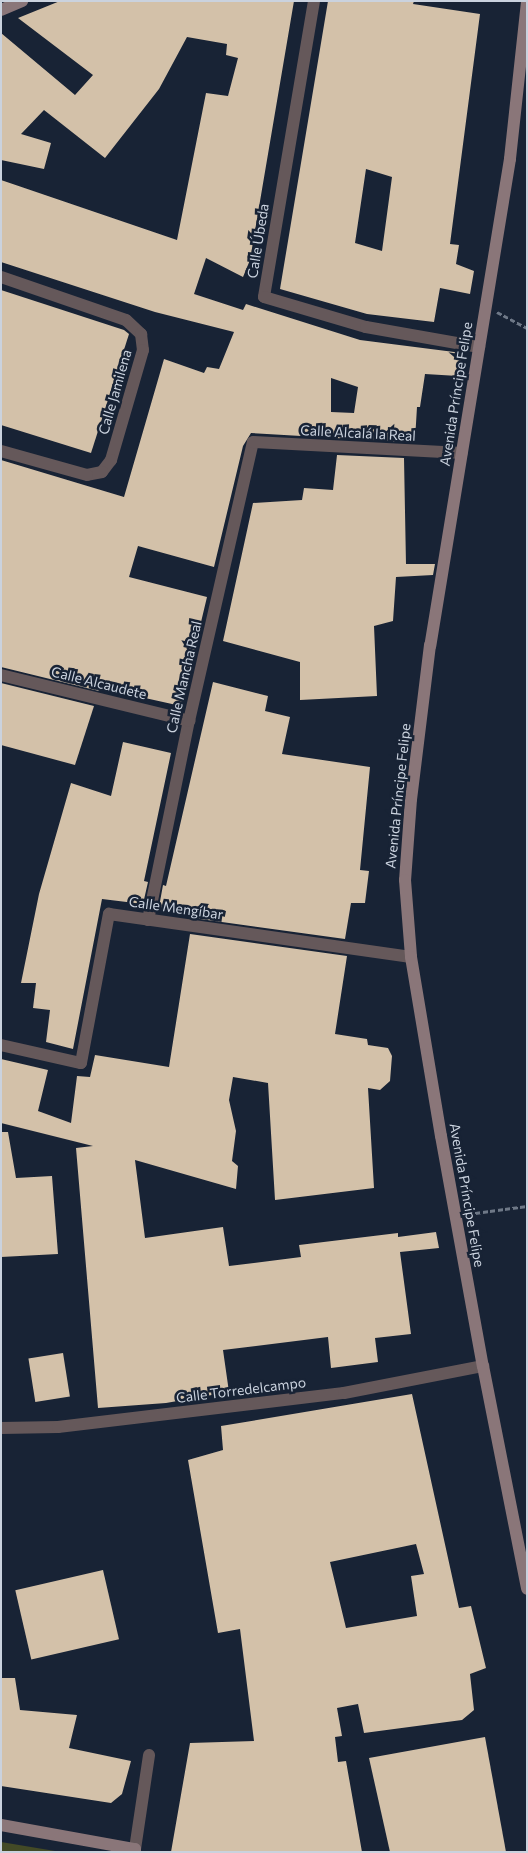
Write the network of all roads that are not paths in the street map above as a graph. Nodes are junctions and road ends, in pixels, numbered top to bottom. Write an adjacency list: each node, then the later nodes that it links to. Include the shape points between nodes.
1 (22, 1): 4 (main road)
2 (314, 1): 6 (street, Calle Úbeda, via 264,297 366,327)
3 (527, 2): 6 (main road, Avenida Príncipe Felipe, via 510,159)
4 (1, 10)
5 (1, 277): 8 (street, Calle Jamilena, via 126,320 141,334 143,350 111,460 102,472 87,475)
6 (479, 347): 9 (main road, Avenida Príncipe Felipe)
7 (253, 442): 9 (street, Calle Alcalá la Real); 11 (street, Calle Mancha Real)
8 (1, 451)
9 (462, 453): 13 (main road, Avenida Príncipe Felipe, via 430,646 410,799 405,880)
10 (1, 676): 11 (street, Calle Alcaudete)
11 (189, 721): 12 (street, Calle Mancha Real)
12 (148, 920): 13 (street, Calle Mengíbar); 14 (street, Calle Mengíbar, via 109,914 81,1063)
13 (411, 956): 15 (main road, Avenida Príncipe Felipe)
14 (1, 1045)
15 (483, 1366): 16 (street, Calle Torredelcampo, via 344,1393 58,1427); 17 (main road, Avenida Príncipe Felipe)
16 (1, 1428)
17 (527, 1589)
18 (149, 1755): 20 (street)
19 (1, 1826): 20 (main road)
20 (135, 1850)

